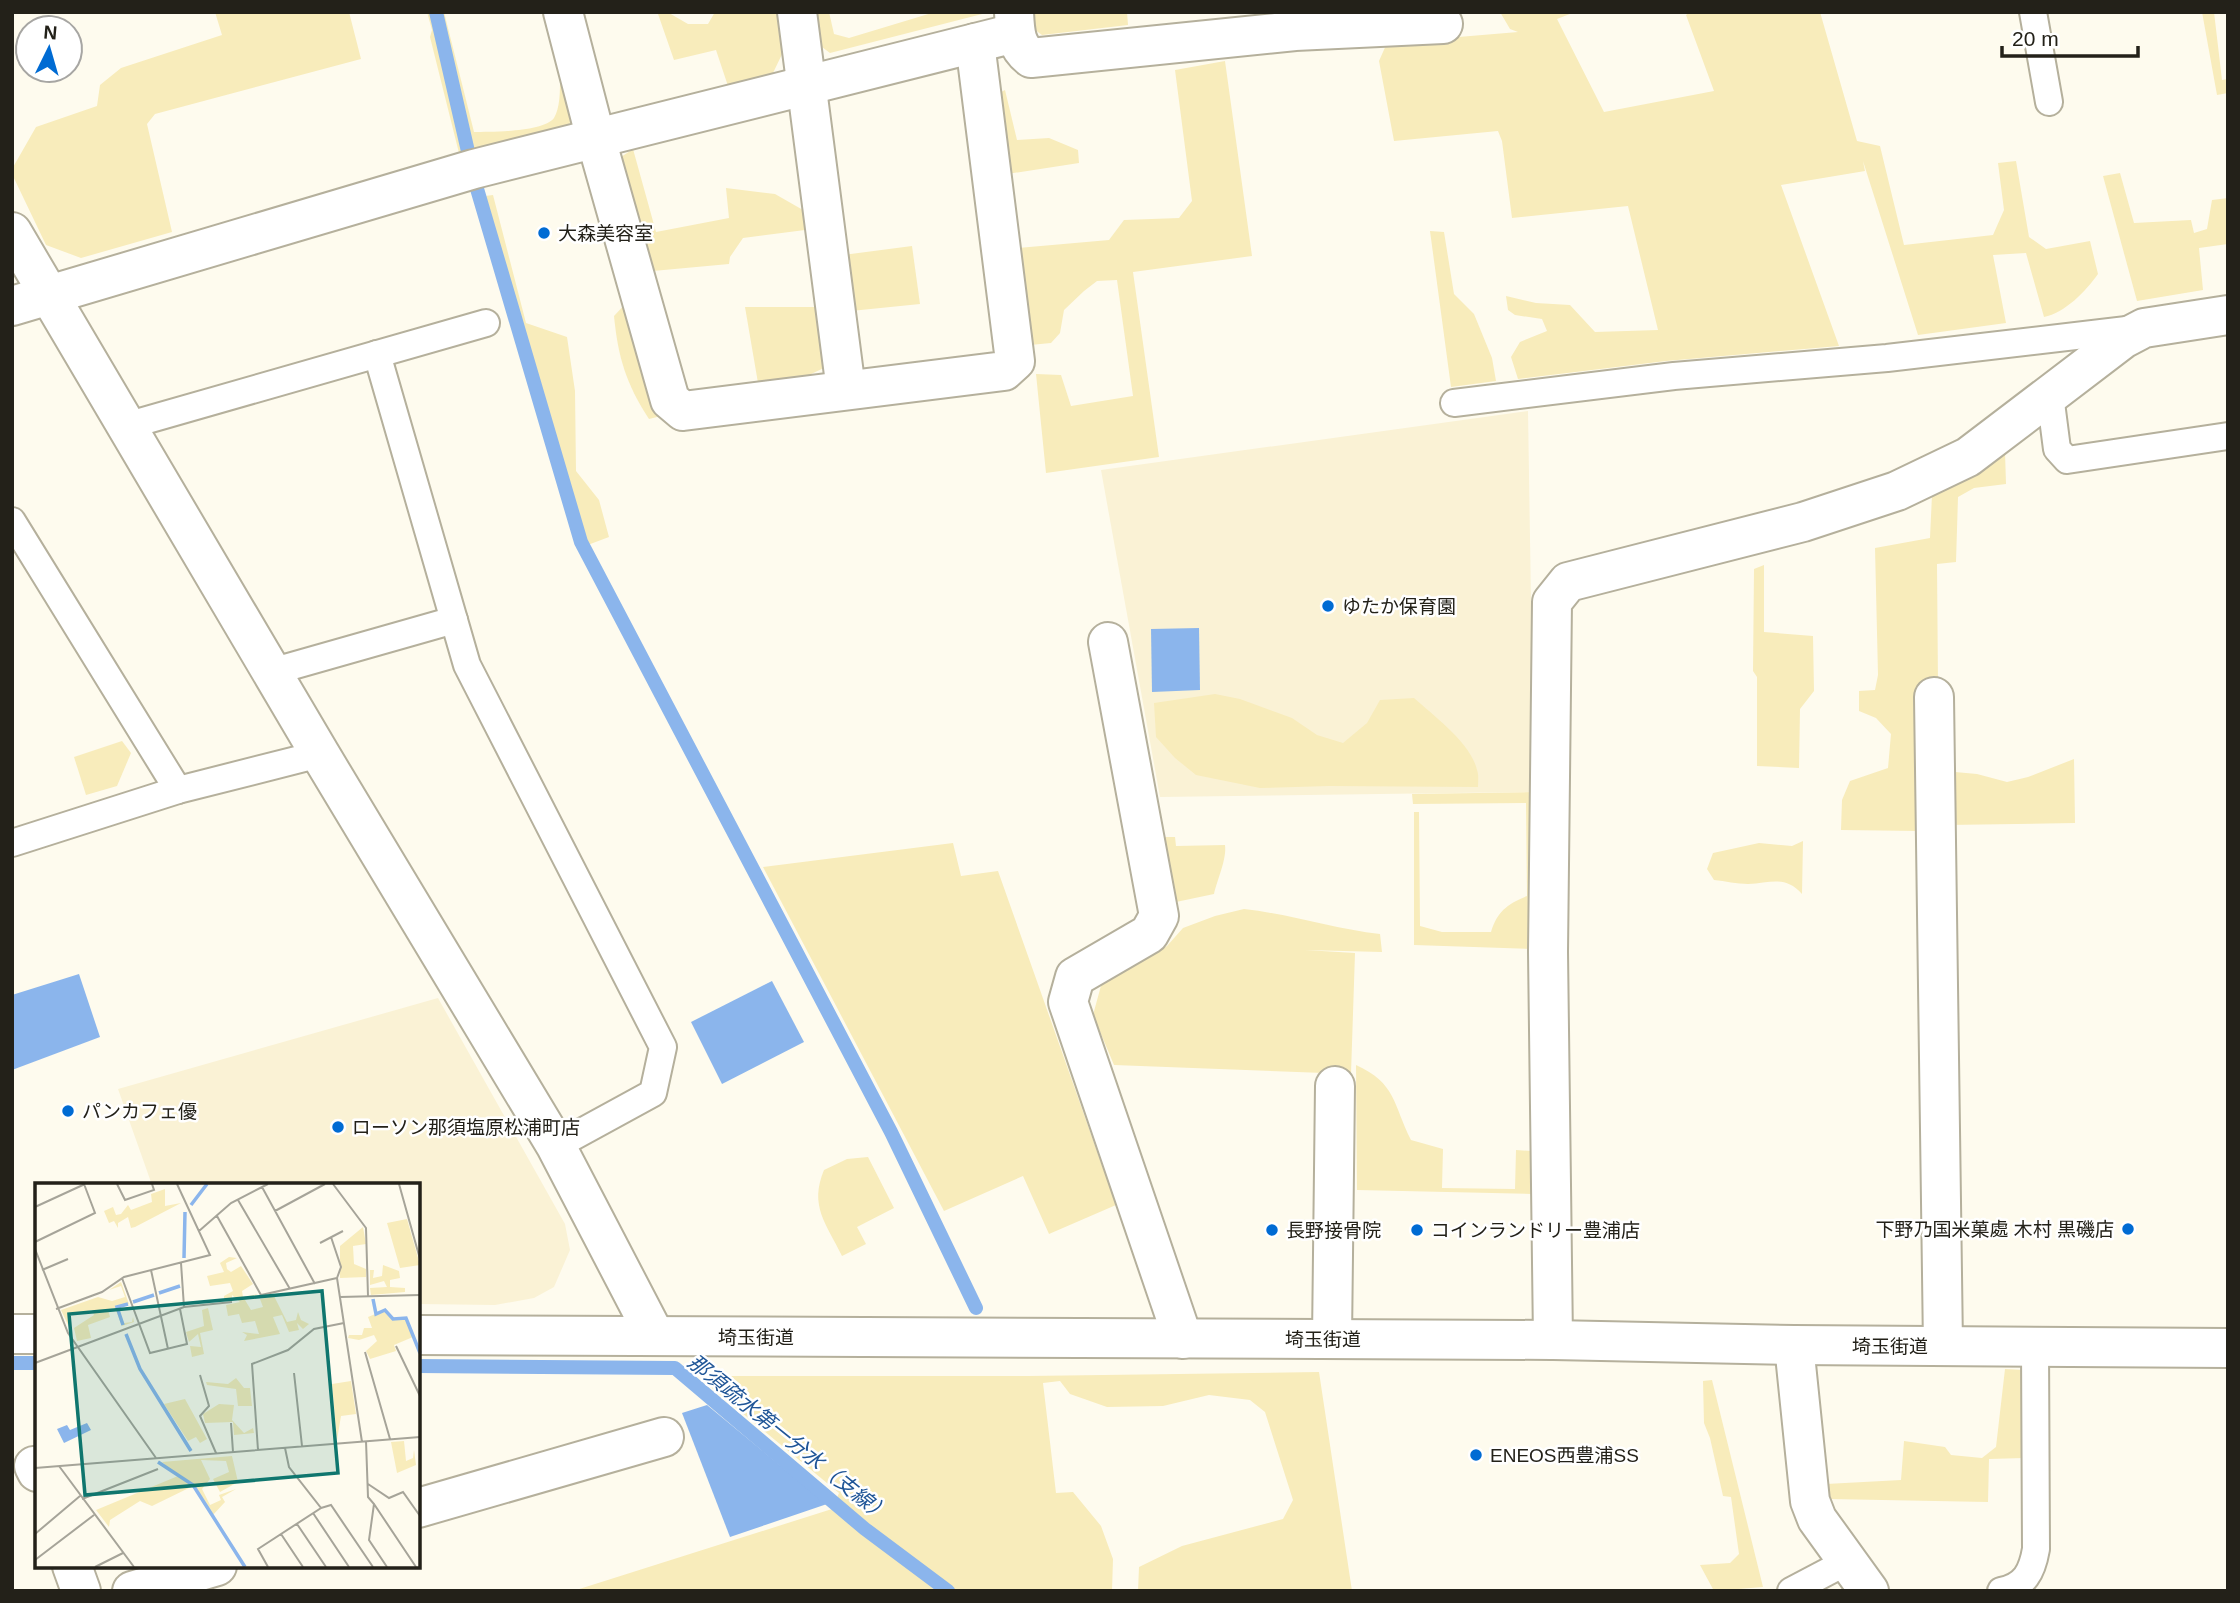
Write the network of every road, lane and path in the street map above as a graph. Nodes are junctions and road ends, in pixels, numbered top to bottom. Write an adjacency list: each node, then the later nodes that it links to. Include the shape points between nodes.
1 (563, 12): 9 (street)
2 (797, 12): 7 (street)
3 (2033, 12): 8 (lane)
4 (1014, 23): 5 (street, via 1021,51 1031,58 1294,31); 6 (street)
5 (1443, 24)
6 (975, 43): 7 (street); 17 (street, via 1015,361 1004,371)
7 (806, 85): 9 (street); 17 (street)
8 (2049, 102)
9 (596, 139): 11 (street, via 474,169); 17 (street, via 670,400 683,411)
10 (12, 232): 11 (street)
11 (50, 296): 12 (street); 20 (street)
12 (12, 306)
13 (2228, 315): 15 (street)
14 (486, 323): 16 (lane)
15 (2144, 328): 18 (street); 19 (lane)
16 (377, 354): 20 (lane); 23 (lane)
17 (846, 390)
18 (2050, 395): 21 (lane, via 2057,449 2067,460); 38 (street, via 1968,457 1898,491 1803,522 1568,582 1552,602 1548,952)
19 (1454, 403)
20 (127, 426): 25 (street)
21 (2228, 436)
22 (12, 522): 28 (lane)
23 (454, 620): 25 (lane); 31 (lane, via 467,665 663,1047 653,1093)
24 (1108, 642): 36 (street, via 1159,916 1149,934 1075,978 1068,1002)
25 (271, 672): 27 (street)
26 (1934, 697): 40 (street)
27 (320, 754): 28 (lane); 31 (street)
28 (178, 790): 29 (lane)
29 (12, 843)
30 (1335, 1086): 37 (street)
31 (556, 1146): 35 (street)
32 (12, 1334): 33 (street)
33 (35, 1334)
34 (420, 1335): 35 (street, 埼玉街道)
35 (655, 1336): 36 (street, 埼玉街道)
36 (1183, 1339): 37 (street, 埼玉街道)
37 (1332, 1339): 38 (street, 埼玉街道)
38 (1553, 1340): 39 (street, 埼玉街道)
39 (1794, 1345): 40 (street, 埼玉街道); 47 (street, via 1810,1501 1817,1519)
40 (1943, 1346): 41 (street, 埼玉街道)
41 (2035, 1347): 42 (street, 埼玉街道); 51 (lane, via 2036,1549 2033,1569 2025,1580)
42 (2228, 1348)
43 (664, 1437): 44 (street)
44 (420, 1507)
45 (73, 1568): 48 (street)
46 (210, 1568): 49 (street)
47 (1858, 1576): 50 (lane)
48 (81, 1591)
49 (132, 1591)
50 (1791, 1591)
51 (2001, 1591)

